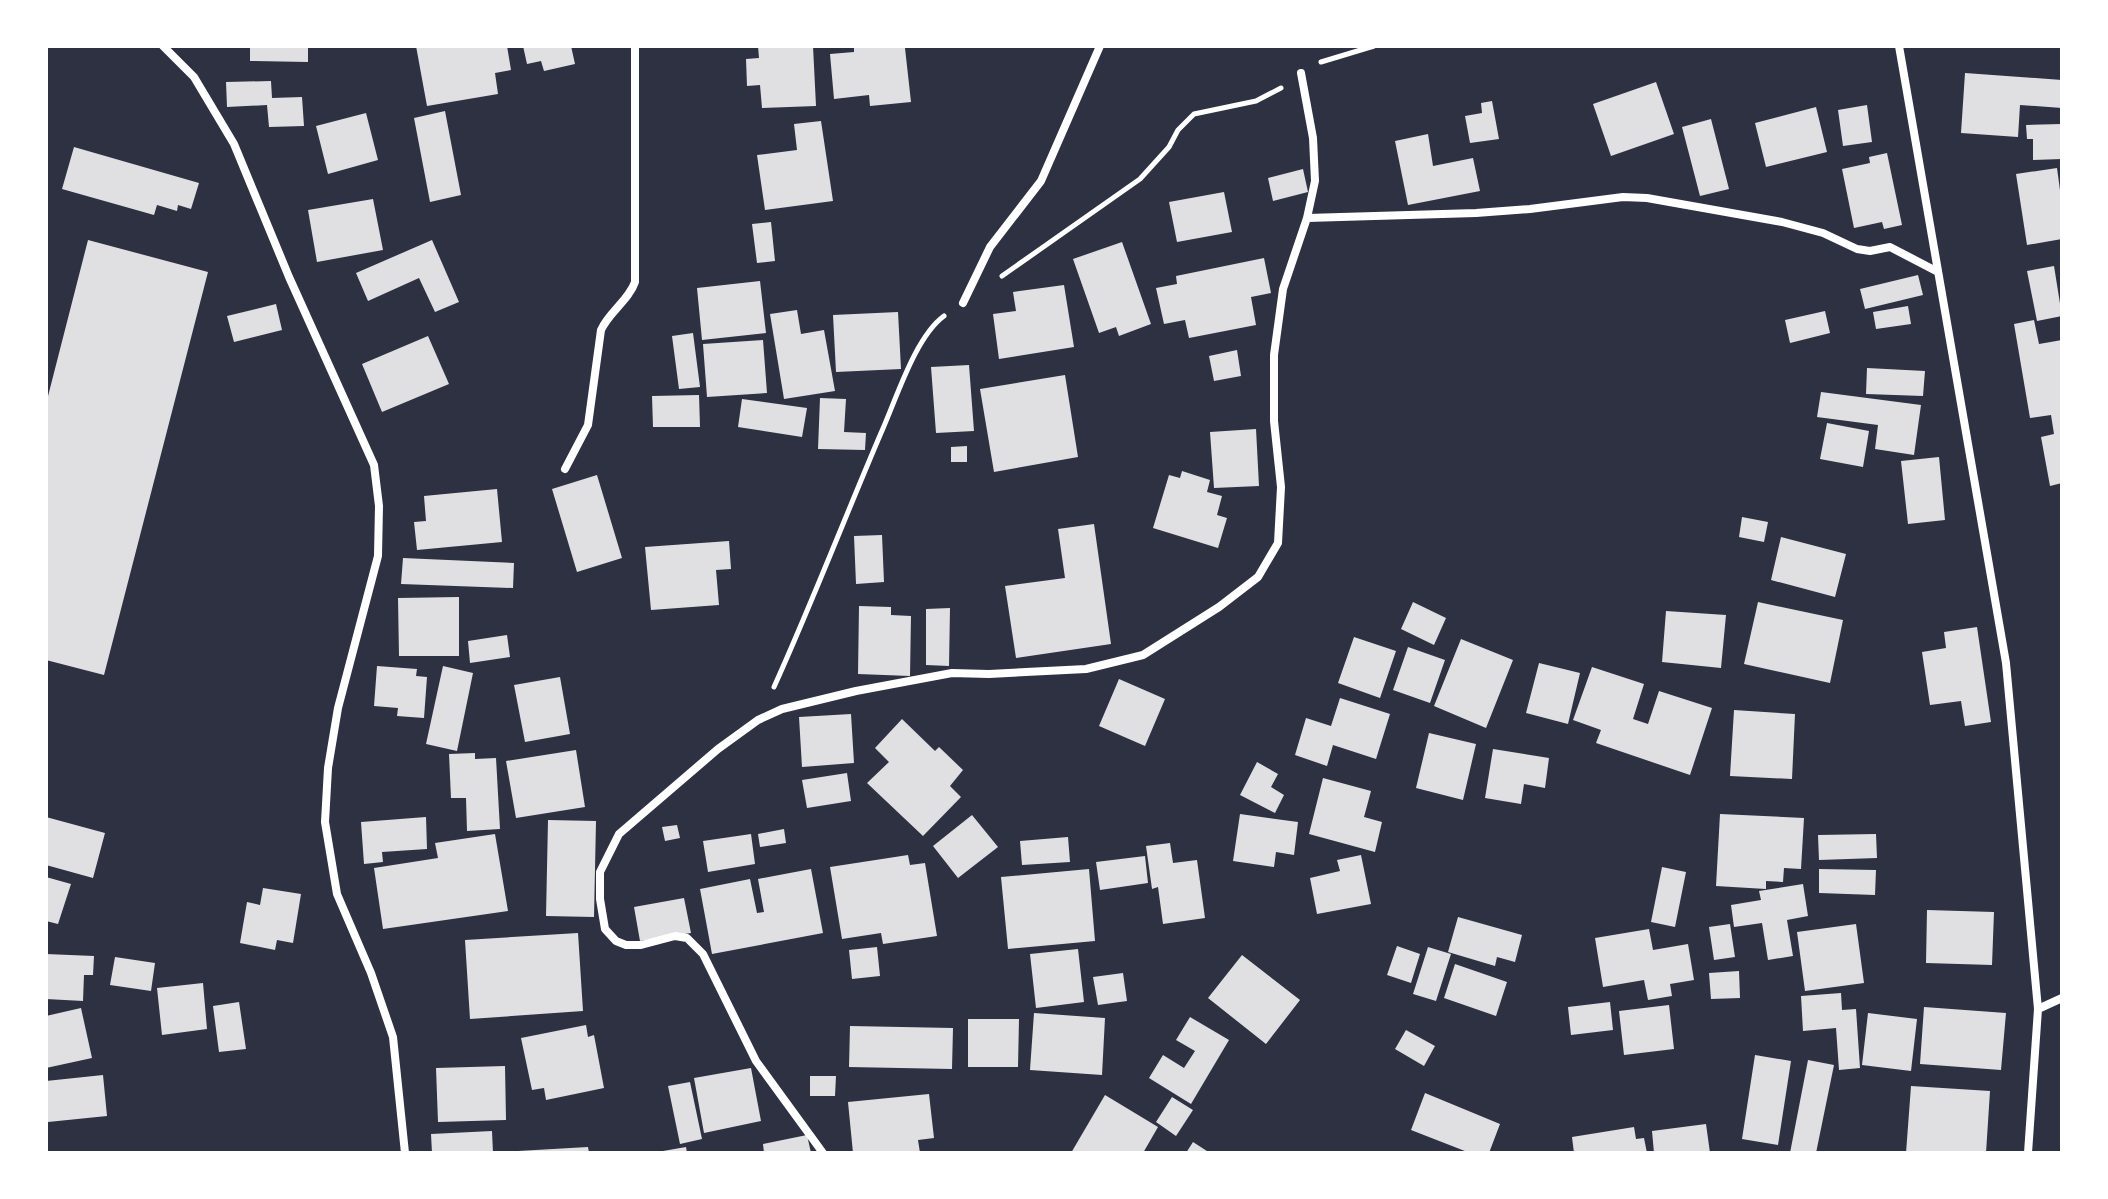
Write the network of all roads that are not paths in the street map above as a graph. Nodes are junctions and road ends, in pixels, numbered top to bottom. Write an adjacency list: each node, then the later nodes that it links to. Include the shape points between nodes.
1 (163, 46): 12 (street, via 194,77 234,144 374,465 378,556 338,708 325,822 337,894 393,1037)
2 (635, 46): 9 (street, via 635,282 601,330 588,425)
3 (1100, 46): 8 (street, via 1041,181 990,247)
4 (1899, 46): 7 (street)
5 (1301, 73): 6 (street, via 1315,181)
6 (1307, 218): 7 (street, via 1476,213 1647,198 1782,222 1857,249 1890,247); 13 (street, via 1283,289 1274,355 1281,487 1278,543 1258,577 1143,655 1086,669 952,673 802,702 758,720 619,834 600,872 605,929 626,945 687,938 703,954 756,1061)
7 (1938, 272): 11 (street, via 2006,663)
8 (963, 303)
9 (565, 469)
10 (2062, 998): 11 (street)
11 (2038, 1009): 14 (street)
12 (405, 1153)
13 (823, 1153)
14 (2028, 1153)

